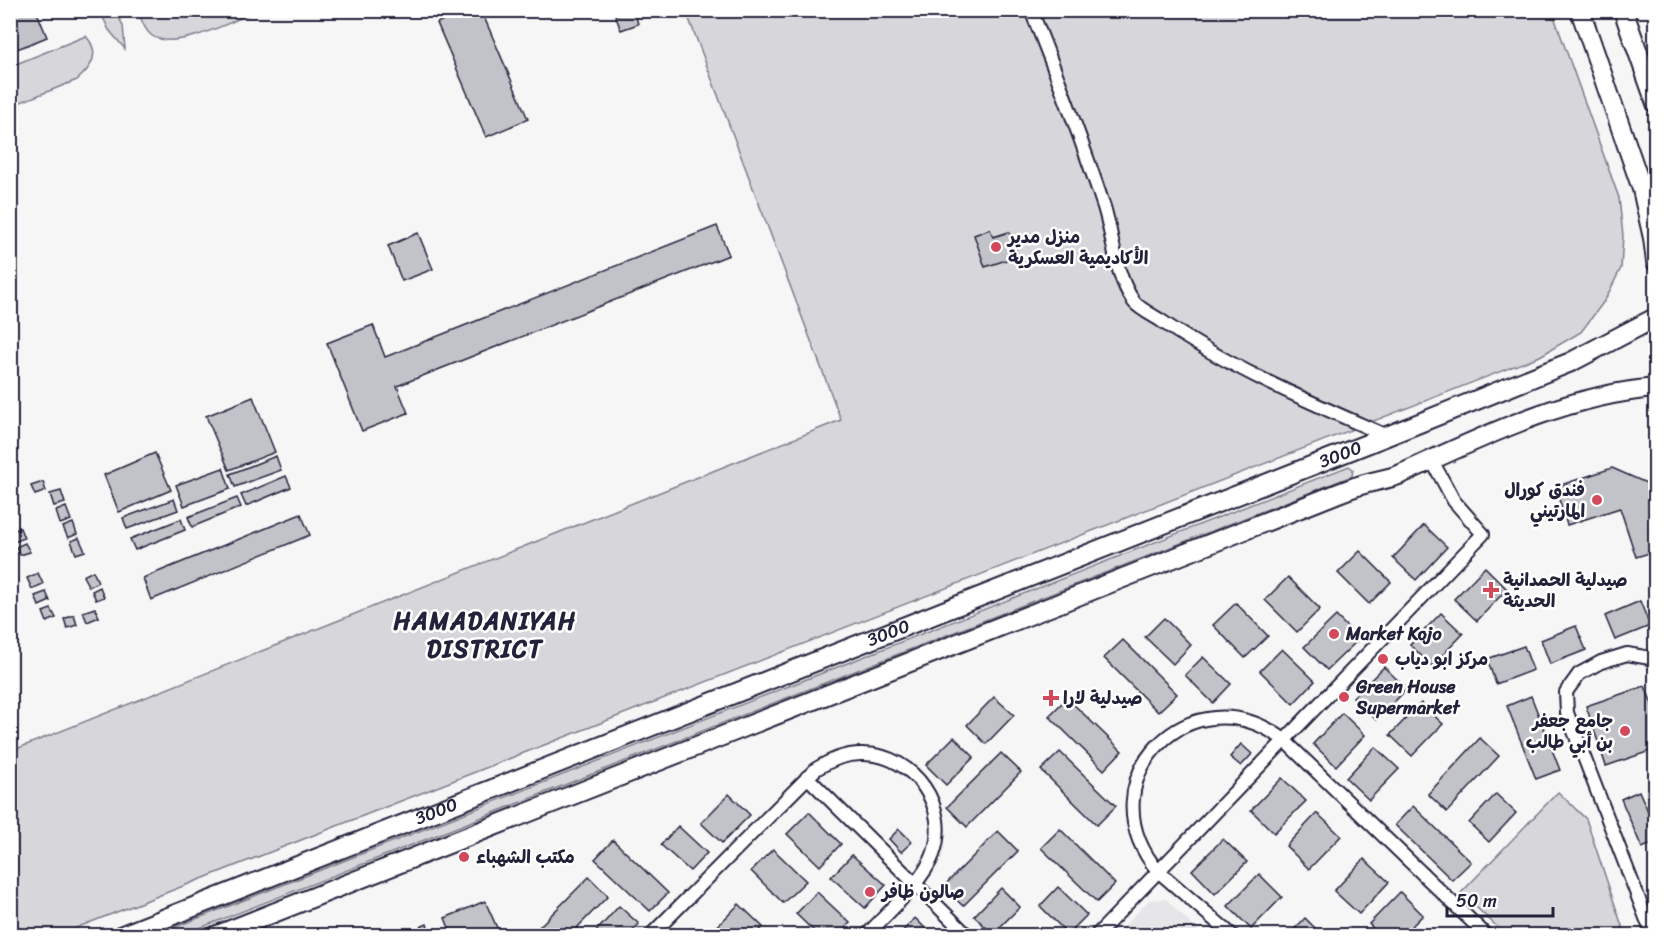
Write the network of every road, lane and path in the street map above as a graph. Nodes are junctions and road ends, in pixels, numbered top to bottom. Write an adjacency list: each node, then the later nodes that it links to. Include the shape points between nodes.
1 (1031, 10): 8 (street, via 1104,209 1116,262 1135,303 1219,356)
2 (1580, 10): 5 (street, via 1642,189)
3 (1623, 10): 4 (street)
4 (1656, 103)
5 (1656, 262)
6 (1655, 317): 8 (street, 3000, via 1571,362)
7 (1656, 388): 9 (street, 3000, via 1615,392 1579,402 1489,433)
8 (1387, 436): 15 (street, 3000)
9 (1431, 459): 11 (street, via 1454,501 1483,534); 16 (street, 3000)
10 (1656, 659): 23 (street, via 1627,654 1601,662 1579,674 1566,692 1568,713)
11 (1284, 740): 13 (street); 13 (street, via 1248,720 1220,717 1180,728 1157,745 1136,781 1132,808 1137,836); 22 (street)
12 (807, 777): 14 (street); 14 (street, via 838,757 862,753 891,759 916,776 930,796 938,830 929,865); 17 (street)
13 (1158, 871): 20 (street); 21 (street)
14 (914, 884): 18 (street); 19 (street)
15 (120, 936)
16 (215, 936)
17 (650, 936)
18 (866, 936)
19 (968, 936)
20 (1096, 936)
21 (1233, 936)
22 (1487, 936)
23 (1653, 936)

